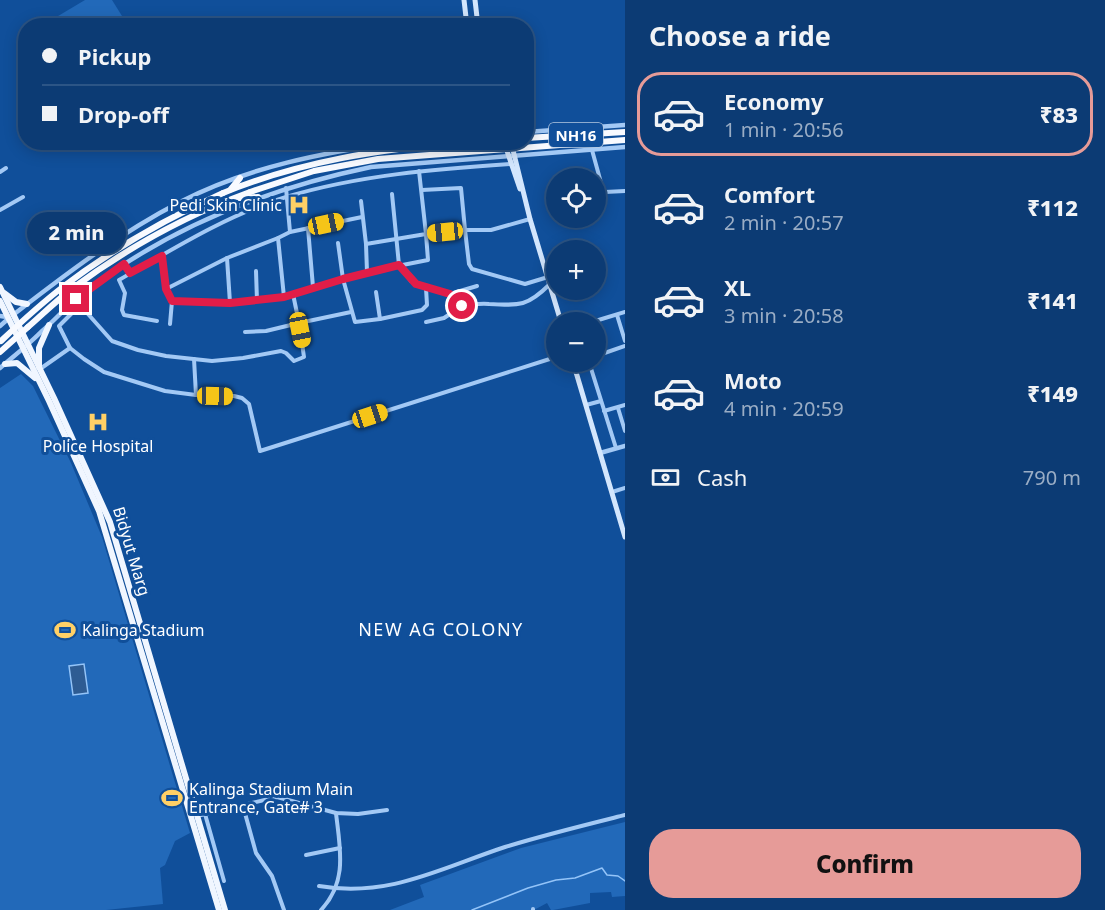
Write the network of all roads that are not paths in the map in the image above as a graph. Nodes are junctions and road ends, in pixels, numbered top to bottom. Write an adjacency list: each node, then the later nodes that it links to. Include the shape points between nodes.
1 (464, 0): 3 (main road)
2 (475, 0): 4 (main road)
3 (466, 18)
4 (477, 18)
5 (625, 125): 6 (street)
6 (534, 131)
7 (625, 132): 8 (highway, NH16)
8 (534, 138)
9 (625, 140): 10 (highway, NH16, bridge)
10 (534, 147)
11 (625, 147): 19 (street)
12 (345, 150): 28 (street, via 303,158)
13 (386, 150): 30 (highway, via 296,168)
14 (486, 150): 37 (highway, NH16, bridge, via 417,155 314,171)
15 (490, 150): 22 (street)
16 (509, 150): 21 (main road)
17 (512, 150): 21 (main road)
18 (527, 150): 20 (street)
19 (592, 150): 20 (street); 32 (street, via 603,190)
20 (529, 154): 21 (street)
21 (512, 155): 22 (street); 24 (main road); 39 (main road)
22 (485, 157): 23 (street)
23 (422, 162): 26 (street); 29 (street, via 371,167)
24 (512, 164): 26 (street); 39 (main road)
25 (6, 168): 27 (street)
26 (421, 171): 31 (street); 36 (street, via 346,182)
27 (0, 172)
28 (240, 178): 30 (highway); 76 (street, via 183,200 130,230)
29 (286, 188): 35 (street); 36 (street)
30 (231, 190): 91 (highway, bridge, via 120,248 64,286)
31 (422, 190): 44 (street, via 461,188); 46 (street)
32 (625, 191)
33 (392, 194): 48 (street)
34 (23, 197): 40 (street)
35 (258, 197): 37 (highway); 49 (street)
36 (287, 197): 45 (street); 52 (street, via 219,224)
37 (230, 199): 95 (highway, NH16, bridge, via 152,237 100,269)
38 (361, 201): 41 (street)
39 (527, 207): 42 (main road)
40 (0, 210)
41 (362, 217): 43 (street); 51 (street)
42 (530, 219): 44 (street, via 491,230); 57 (main road)
43 (308, 228): 45 (street); 63 (street)
44 (465, 230): 46 (street); 62 (street, via 472,269)
45 (290, 232): 47 (street)
46 (426, 234): 48 (street); 55 (street, via 428,261)
47 (278, 238): 53 (street); 71 (street)
48 (397, 238): 51 (street); 55 (street)
49 (160, 242): 52 (street); 54 (street)
50 (338, 243): 60 (street)
51 (366, 244): 58 (street)
52 (164, 254): 59 (street); 66 (street)
53 (227, 258): 66 (street); 75 (street)
54 (124, 264): 59 (street); 88 (street)
55 (399, 265): 58 (street); 65 (street, via 411,281)
56 (256, 271): 74 (street)
57 (546, 271)
58 (367, 272): 60 (street)
59 (130, 273): 84 (street, via 119,280 126,293 122,313)
60 (343, 279): 63 (street); 78 (street)
61 (477, 286): 70 (street)
62 (546, 286)
63 (313, 287): 69 (street)
64 (1, 288): 76 (main road, via 16,302); 81 (main road)
65 (426, 288): 70 (street); 83 (street, via 427,305 422,310)
66 (166, 289): 73 (street)
67 (546, 290): 77 (street, via 521,305)
68 (376, 292): 83 (street)
69 (293, 294): 71 (street); 86 (street)
70 (450, 294): 77 (street)
71 (284, 297): 74 (street)
72 (0, 301): 81 (main road)
73 (172, 301): 75 (street); 87 (street)
74 (257, 301): 75 (street)
75 (230, 303)
76 (27, 304): 81 (street)
77 (462, 306): 85 (street, via 444,318)
78 (351, 312): 83 (street, via 354,322); 86 (street)
79 (625, 312): 80 (street)
80 (617, 315): 82 (street); 92 (street)
81 (7, 317): 89 (street); 93 (main road, Bidyut Marg)
82 (606, 318)
83 (380, 319)
84 (157, 321)
85 (426, 322)
86 (299, 323): 90 (street); 97 (street, via 305,355 297,362 281,351 227,360)
87 (170, 324)
88 (49, 325): 93 (street); 100 (main road, via 39,348)
89 (0, 326)
90 (245, 332)
91 (0, 341)
92 (625, 343): 96 (street)
93 (25, 347): 99 (street); 100 (main road, Bidyut Marg); 103 (main road, Bidyut Marg)
94 (70, 348): 97 (street, via 59,326 80,305 116,343); 100 (street); 104 (street, via 104,372 165,391)
95 (0, 352)
96 (606, 352)
97 (194, 359): 104 (street)
98 (546, 360): 104 (street, via 260,451 245,399)
99 (2, 366): 103 (main road, via 17,363)
100 (39, 369): 123 (main road, Bidyut Marg, via 110,522)
101 (576, 372): 106 (main road)
102 (592, 372): 105 (street)
103 (38, 380): 129 (main road, Bidyut Marg, via 102,520)
104 (196, 395)
105 (601, 400): 106 (street); 109 (street)
106 (586, 405): 113 (main road)
107 (625, 405): 108 (street)
108 (618, 408): 109 (street); 110 (street)
109 (604, 411): 112 (street)
110 (625, 431)
111 (625, 446): 112 (street)
112 (616, 448): 113 (street)
113 (600, 453): 115 (main road)
114 (625, 488): 115 (street)
115 (612, 492): 116 (main road)
116 (622, 519): 117 (main road)
117 (625, 537)
118 (243, 806): 120 (street, via 277,797); 121 (street); 131 (street, via 256,853 272,876)
119 (387, 810): 120 (street)
120 (336, 813): 124 (street)
121 (205, 814): 123 (street); 126 (street)
122 (625, 815): 128 (street, via 541,836 404,883)
123 (197, 816): 130 (main road, Bidyut Marg)
124 (340, 848): 125 (street); 128 (street)
125 (306, 855)
126 (224, 880)
127 (319, 886): 128 (street)
128 (336, 889): 132 (street)
129 (219, 910)
130 (225, 910)
131 (284, 910)
132 (321, 910)

